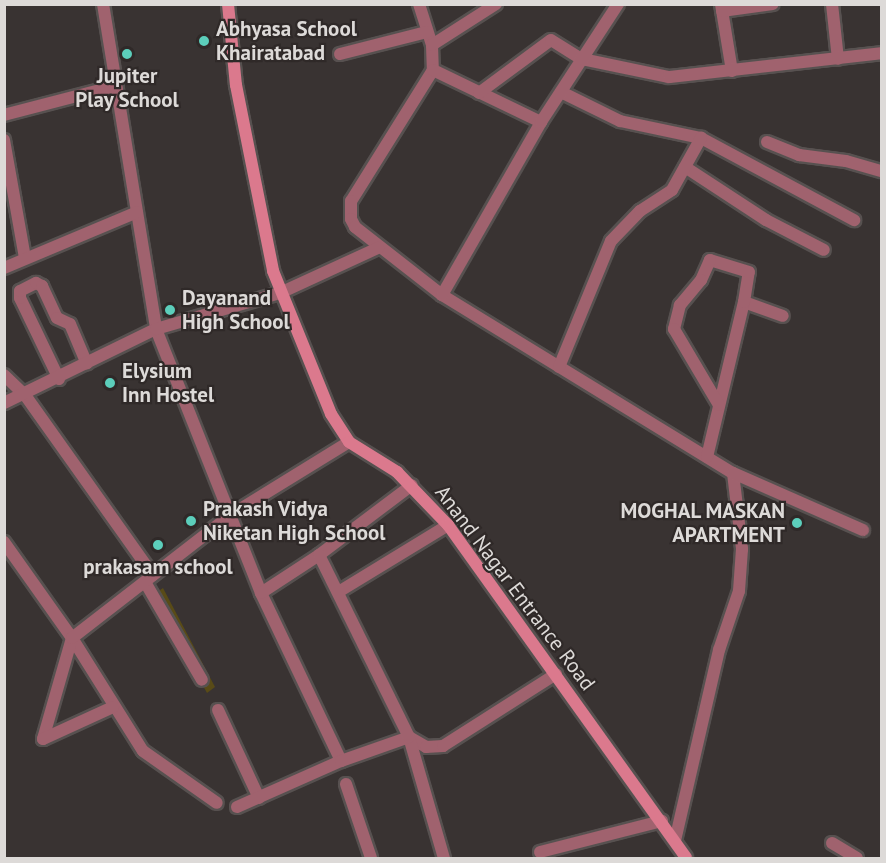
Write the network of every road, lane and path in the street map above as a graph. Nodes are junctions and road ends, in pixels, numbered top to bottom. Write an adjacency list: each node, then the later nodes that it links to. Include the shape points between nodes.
1 (103, 4): 17 (street)
2 (228, 4): 33 (street, Anand Nagar Entrance Road, via 236,85)
3 (419, 4): 9 (street)
4 (496, 4): 10 (street)
5 (618, 4): 13 (street)
6 (773, 4): 8 (street)
7 (832, 4): 14 (street)
8 (722, 8): 16 (street)
9 (428, 32): 10 (street); 12 (street)
10 (432, 45): 15 (street)
11 (882, 53): 14 (street)
12 (340, 54)
13 (582, 59): 16 (street, via 669,77); 18 (street); 19 (street, via 551,40)
14 (838, 59): 16 (street)
15 (432, 70): 19 (street); 29 (street, via 351,201 351,219)
16 (732, 71)
17 (115, 86): 20 (street); 27 (street)
18 (561, 92): 21 (street); 22 (street, via 620,121)
19 (479, 93): 21 (street)
20 (4, 115)
21 (541, 122): 34 (street)
22 (701, 138): 25 (street); 28 (street)
23 (4, 140): 31 (street)
24 (767, 142): 26 (street, via 799,155 846,161)
25 (685, 167): 30 (street, via 757,214); 39 (street, via 672,190 640,211 611,241)
26 (882, 171)
27 (137, 212): 31 (street); 37 (street)
28 (854, 220)
29 (378, 248): 33 (street); 34 (street)
30 (824, 250)
31 (26, 258): 32 (street)
32 (4, 268)
33 (280, 293): 37 (street); 45 (street, Anand Nagar Entrance Road, via 308,364)
34 (442, 295): 39 (street)
35 (744, 302): 36 (street); 44 (street); 44 (street, via 748,272 710,260 701,280 680,305 674,329)
36 (783, 316)
37 (156, 329): 38 (street); 49 (street)
38 (87, 364): 41 (street); 41 (street, via 70,324 57,318 42,286 36,283 20,291)
39 (559, 367): 46 (street)
40 (4, 375): 42 (street)
41 (59, 379): 42 (street)
42 (25, 396): 43 (street); 54 (street)
43 (4, 403)
44 (719, 405): 46 (street)
45 (349, 442): 48 (street, Anand Nagar Entrance Road); 49 (street)
46 (706, 457): 47 (street)
47 (733, 473): 51 (street); 69 (street, via 742,549 739,591 719,650)
48 (412, 485): 50 (street, Anand Nagar Entrance Road); 53 (street)
49 (232, 514): 54 (street); 56 (street)
50 (448, 525): 55 (street); 58 (street, Anand Nagar Entrance Road)
51 (863, 530)
52 (4, 542): 57 (street)
53 (320, 555): 55 (street); 56 (street)
54 (149, 579): 57 (street); 59 (street)
55 (340, 591): 62 (street)
56 (261, 593): 63 (street)
57 (72, 638): 60 (street); 60 (street, via 43,740)
58 (556, 674): 62 (street, via 443,746 426,747); 68 (street, Anand Nagar Entrance Road)
59 (202, 680)
60 (113, 707): 66 (street, via 143,751)
61 (218, 710): 65 (street)
62 (409, 737): 63 (street); 73 (street)
63 (341, 761): 65 (street)
64 (346, 784): 72 (street)
65 (259, 798): 67 (street)
66 (217, 803)
67 (237, 807)
68 (662, 821): 69 (street, Anand Nagar Entrance Road); 71 (street)
69 (675, 840): 74 (street, Anand Nagar Entrance Road)
70 (832, 843): 75 (street)
71 (540, 852)
72 (371, 858)
73 (444, 858)
74 (686, 858)
75 (857, 858)

